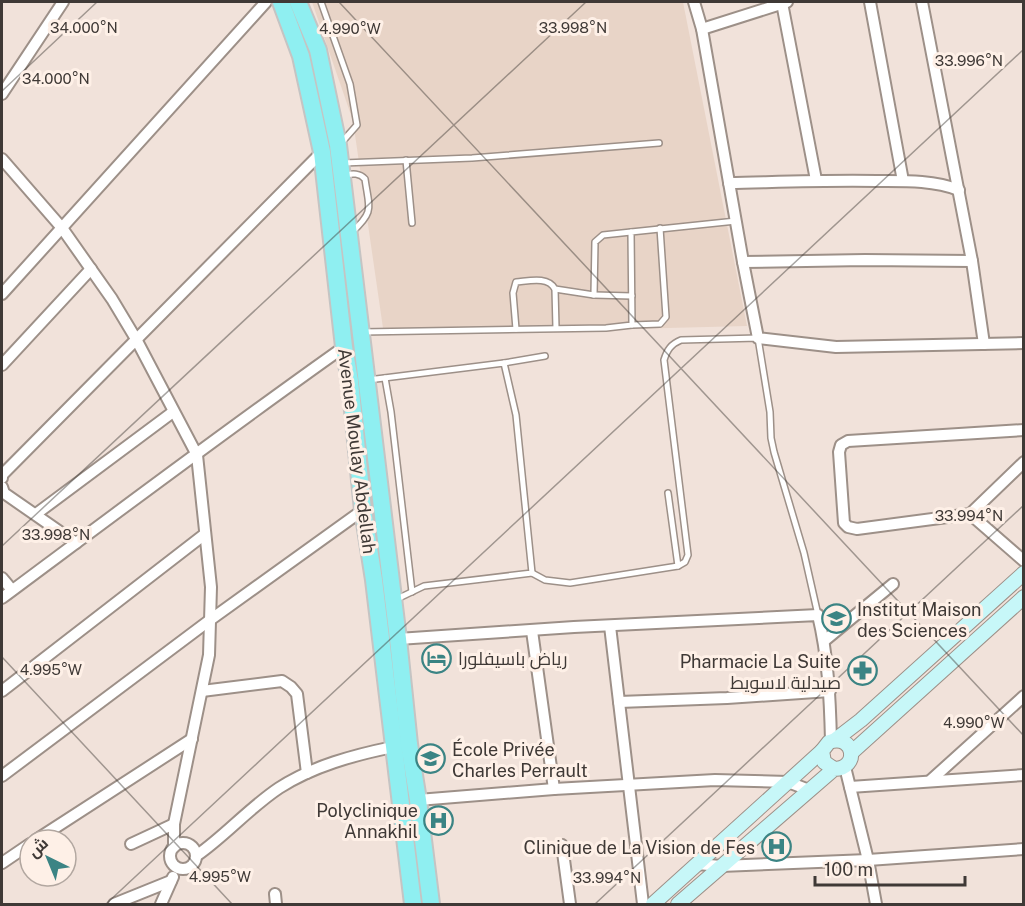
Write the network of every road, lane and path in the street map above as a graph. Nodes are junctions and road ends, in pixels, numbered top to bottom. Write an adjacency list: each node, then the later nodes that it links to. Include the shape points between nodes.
1 (63, 2): 11 (street)
2 (266, 2): 24 (street)
3 (281, 2): 14 (main road, Avenue Moulay Abdellah, via 301,56)
4 (298, 2): 13 (main road, Avenue Moulay Abdellah, via 318,50)
5 (321, 2): 13 (lane, via 350,84 357,125)
6 (694, 2): 10 (street)
7 (785, 2): 10 (street); 18 (street)
8 (870, 2): 19 (street)
9 (922, 2): 21 (street)
10 (702, 29): 20 (street)
11 (2, 94)
12 (659, 143): 16 (lane)
13 (338, 145): 17 (main road, Avenue Moulay Abdellah)
14 (322, 152): 40 (street); 43 (main road, Avenue Moulay Abdellah)
15 (2, 159): 24 (street)
16 (406, 160): 17 (lane); 23 (lane)
17 (341, 169): 27 (main road, Avenue Moulay Abdellah); 27 (lane, via 365,180 370,212)
18 (816, 180): 19 (street); 20 (street)
19 (903, 181): 21 (street)
20 (729, 183): 22 (street)
21 (959, 190): 28 (street)
22 (736, 221): 25 (lane); 29 (street)
23 (412, 223)
24 (62, 228): 30 (street); 32 (street)
25 (660, 228): 26 (lane); 35 (lane, via 666,317 660,324)
26 (631, 231): 33 (lane, via 603,235 595,242); 34 (lane)
27 (349, 235): 38 (main road, Avenue Moulay Abdellah)
28 (972, 261): 29 (street); 42 (street)
29 (743, 262): 39 (street)
30 (91, 269): 40 (street); 46 (street)
31 (555, 289): 33 (lane); 36 (lane); 37 (lane, via 544,280 516,282)
32 (2, 294)
33 (594, 295): 34 (lane)
34 (632, 296): 35 (lane)
35 (632, 325): 36 (lane)
36 (556, 328): 37 (lane)
37 (516, 329): 38 (lane)
38 (361, 332): 48 (main road, Avenue Moulay Abdellah)
39 (758, 338): 42 (street, via 836,348); 62 (lane, via 681,340 673,344 664,360 688,555); 72 (lane, via 773,445)
40 (136, 339): 49 (street); 53 (street)
41 (1023, 343): 42 (street)
42 (984, 344)
43 (344, 347): 51 (street); 56 (main road, Avenue Moulay Abdellah)
44 (545, 356): 45 (lane)
45 (504, 363): 47 (lane); 63 (lane, via 516,415)
46 (2, 365)
47 (385, 378): 48 (lane); 68 (lane)
48 (367, 381): 71 (main road, Avenue Moulay Abdellah)
49 (173, 412): 51 (street); 57 (street)
50 (1023, 430): 58 (street, via 848,441 841,446 844,523 848,527)
51 (197, 455): 59 (street); 60 (street)
52 (1023, 462): 58 (street)
53 (2, 478)
54 (2, 487): 57 (street, via 4,493)
55 (668, 494): 62 (lane)
56 (363, 510): 73 (street); 87 (main road, Avenue Moulay Abdellah)
57 (36, 514): 60 (street)
58 (970, 514): 61 (street)
59 (205, 534): 73 (street, via 212,586); 80 (street)
60 (76, 543): 67 (street)
61 (1023, 561)
62 (678, 566): 63 (lane, via 570,583 545,580)
63 (532, 573): 68 (lane, via 424,586)
64 (1023, 573): 86 (street)
65 (2, 578): 67 (street)
66 (893, 584): 77 (street)
67 (12, 590): 70 (street)
68 (412, 592): 71 (lane)
69 (1023, 597): 88 (street)
70 (2, 598)
71 (393, 601): 76 (main road, Avenue Moulay Abdellah)
72 (818, 615): 74 (street); 77 (street)
73 (210, 620): 78 (street); 92 (street)
74 (610, 626): 75 (street); 82 (street)
75 (532, 631): 76 (street); 97 (street)
76 (398, 639): 99 (main road, Avenue Moulay Abdellah)
77 (824, 641): 79 (street)
78 (202, 691): 85 (street); 90 (street, via 282,681 291,687 297,694)
79 (830, 691): 82 (street); 86 (street)
80 (2, 692)
81 (1023, 696): 84 (street)
82 (619, 702): 95 (street)
83 (1023, 708): 84 (street)
84 (1009, 709): 93 (street)
85 (192, 738): 100 (street); 101 (street)
86 (830, 744): 88 (street, via 846,743); 89 (street, via 824,762); 94 (street)
87 (393, 747): 90 (street, via 358,754); 116 (main road, Avenue Moulay Abdellah)
88 (851, 753): 89 (street, via 850,761)
89 (839, 768): 96 (street); 98 (street)
90 (307, 773): 107 (street, via 280,788)
91 (1023, 775): 93 (street)
92 (2, 776)
93 (931, 780): 96 (street)
94 (788, 782): 95 (street, via 715,780); 98 (street); 110 (street)
95 (630, 785): 97 (street); 119 (street)
96 (850, 787): 108 (street)
97 (554, 789): 99 (street)
98 (808, 790): 111 (street)
99 (418, 800): 117 (main road, Avenue Moulay Abdellah)
100 (174, 824): 102 (street); 104 (street)
101 (54, 828)
102 (131, 844)
103 (562, 844): 118 (street)
104 (174, 847): 107 (street, via 188,844); 112 (street, via 171,861)
105 (1023, 849): 108 (street)
106 (18, 852): 109 (street)
107 (196, 856): 112 (street, via 188,868)
108 (868, 860): 111 (street); 122 (street)
109 (2, 863)
110 (697, 864): 111 (street); 120 (street)
111 (721, 866): 121 (street)
112 (178, 868): 113 (street)
113 (171, 881): 114 (street); 115 (street)
114 (114, 904)
115 (161, 904)
116 (413, 904)
117 (431, 904)
118 (570, 904)
119 (643, 904)
120 (652, 904)
121 (678, 904)
122 (876, 904)

